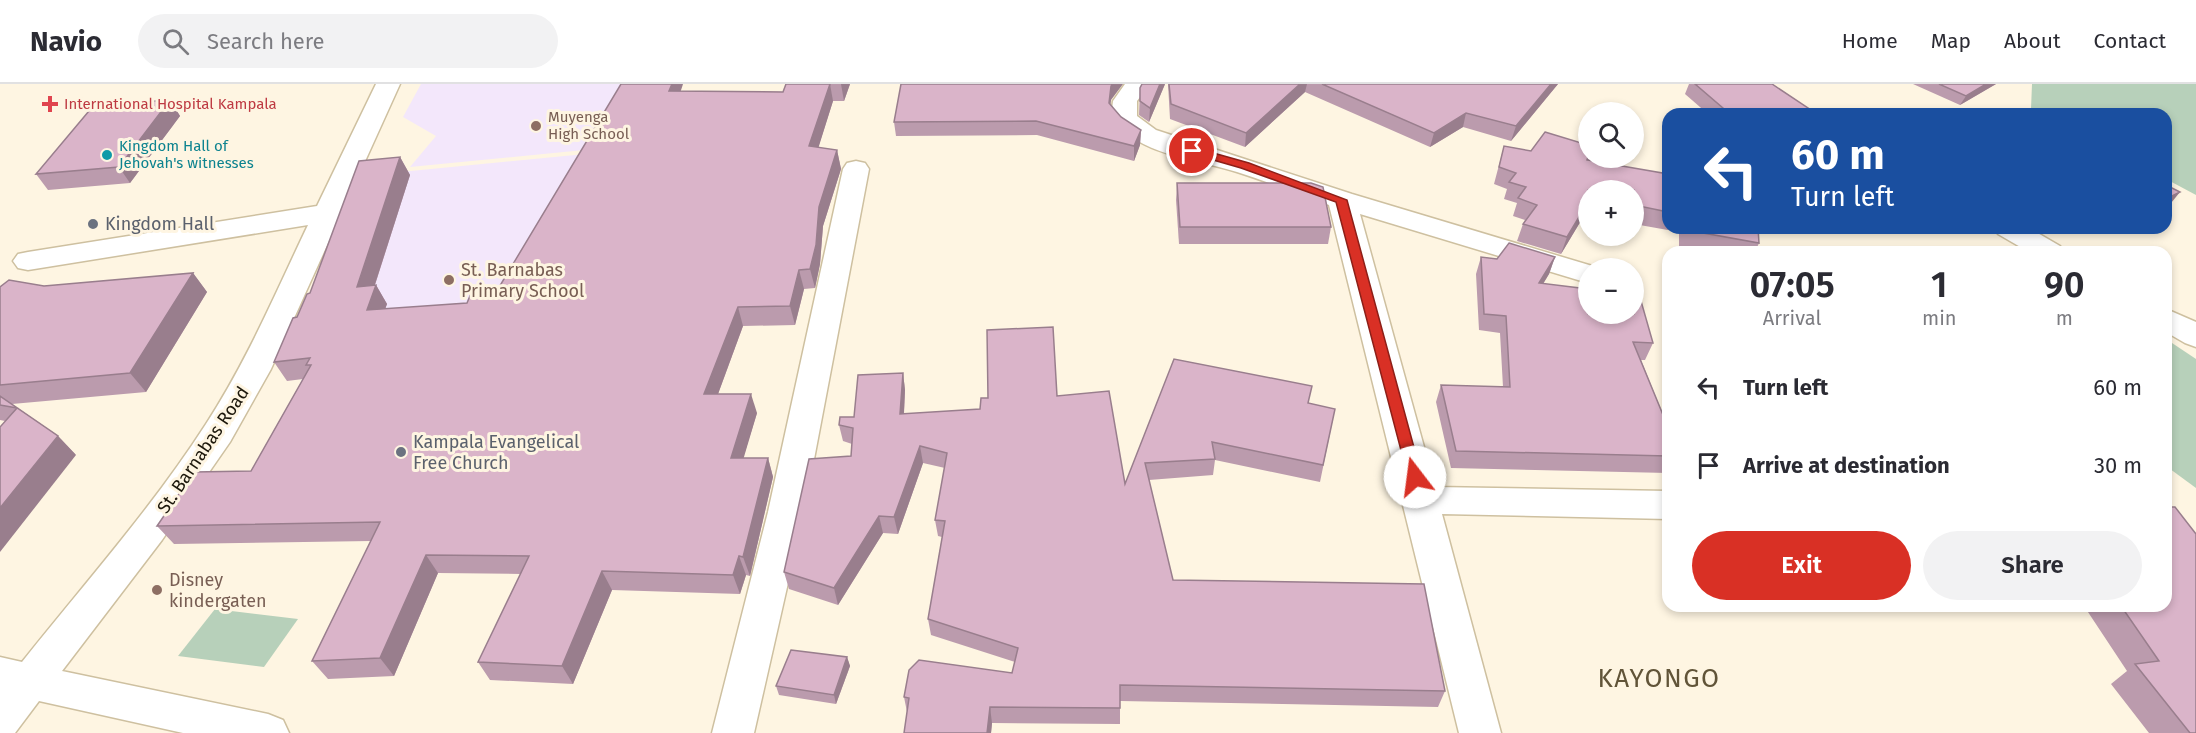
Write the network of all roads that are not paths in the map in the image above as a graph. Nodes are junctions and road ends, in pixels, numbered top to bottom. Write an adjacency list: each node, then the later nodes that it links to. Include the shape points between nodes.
1 (388, 84): 5 (street, St. Barnabas Road)
2 (1138, 84): 4 (street, via 1125,101 1124,117 1146,135)
3 (856, 169): 17 (street, via 786,512)
4 (1342, 200): 9 (street); 12 (street)
5 (328, 213): 8 (street); 14 (street, St. Barnabas Road, via 255,369 218,433 148,530)
6 (2018, 234): 7 (street)
7 (2040, 246)
8 (28, 261)
9 (1578, 271)
10 (2172, 322): 11 (street)
11 (2196, 336)
12 (1421, 500): 13 (street); 18 (street)
13 (1662, 505)
14 (14, 678): 15 (street, St. Barnabas Road); 16 (street)
15 (0, 720)
16 (268, 733)
17 (733, 733)
18 (1480, 733)

